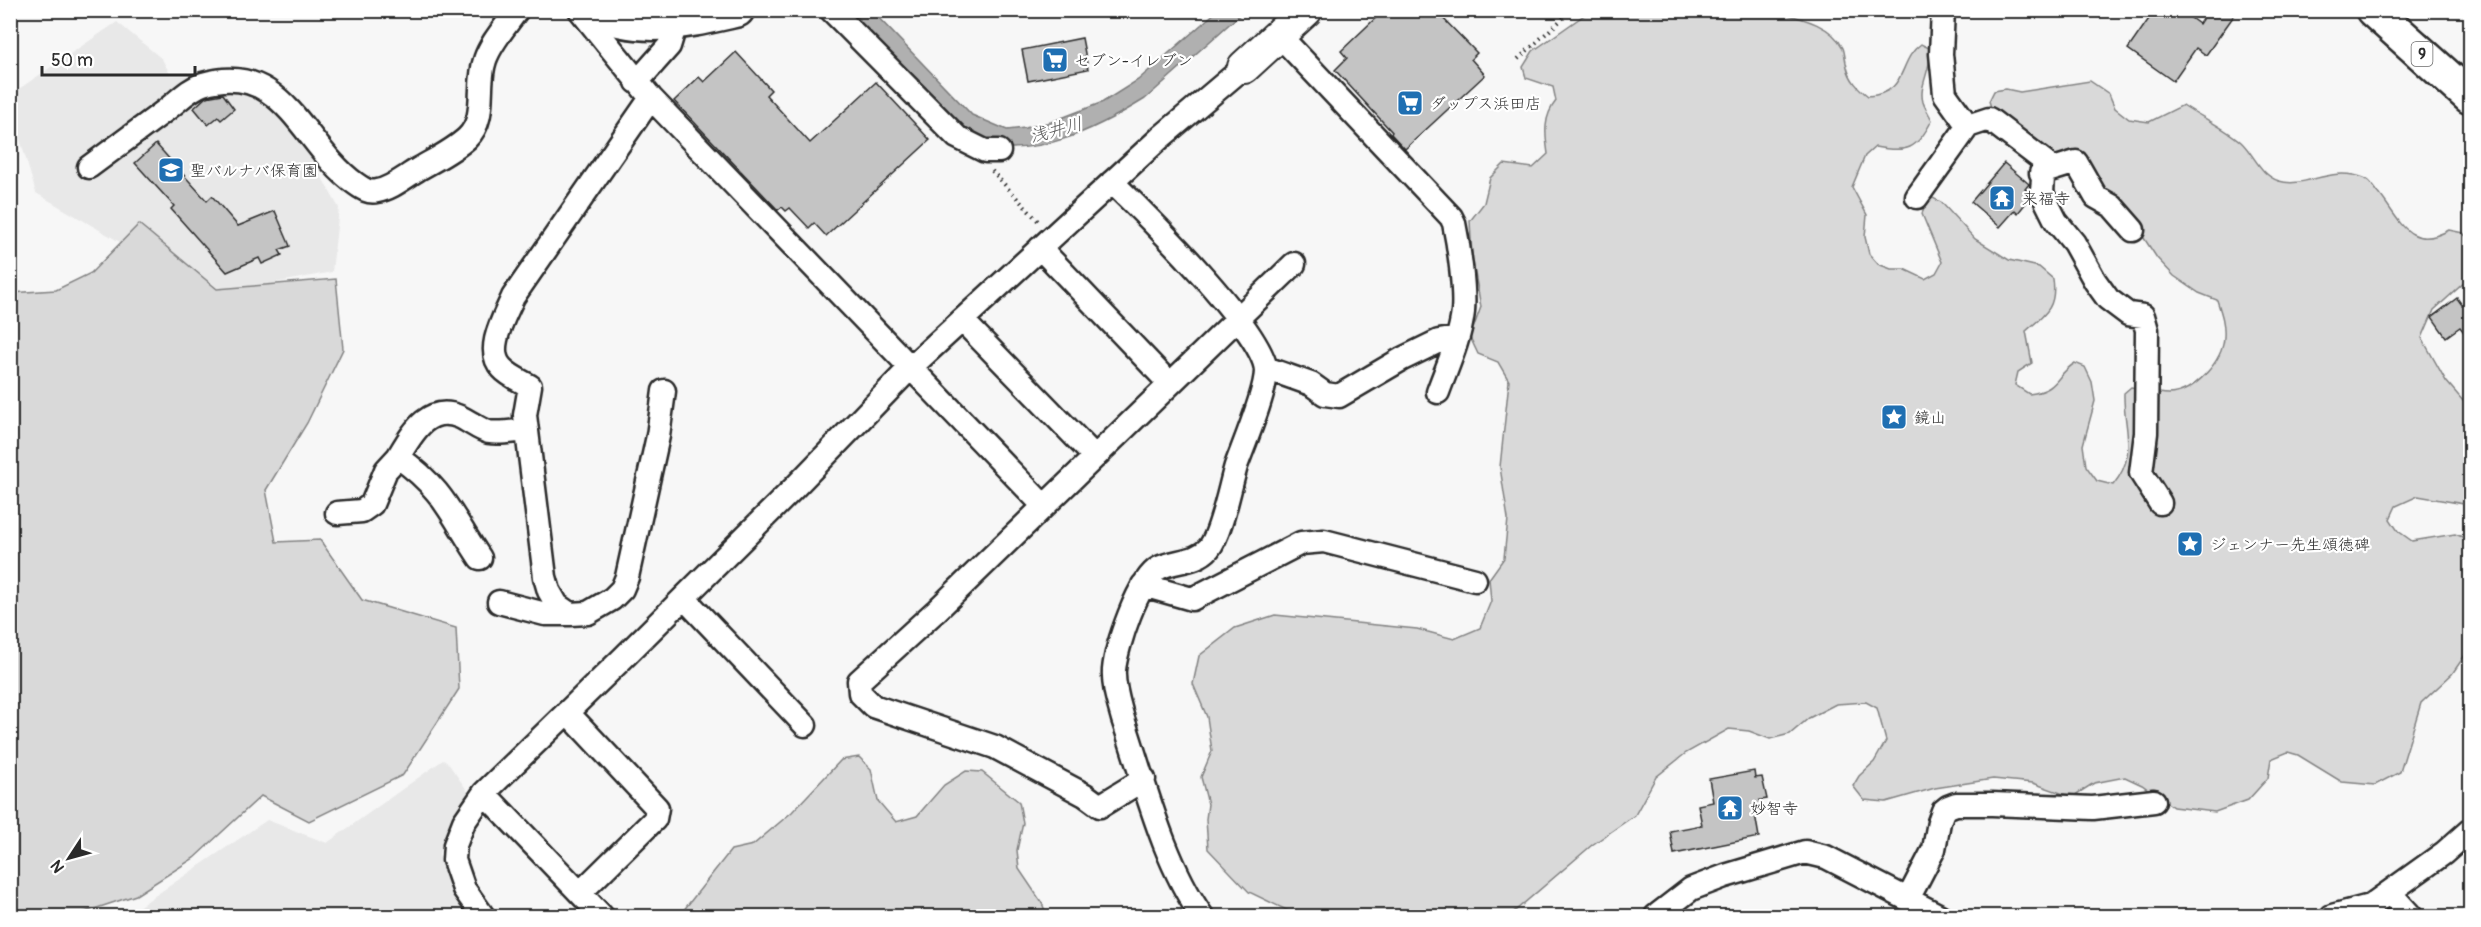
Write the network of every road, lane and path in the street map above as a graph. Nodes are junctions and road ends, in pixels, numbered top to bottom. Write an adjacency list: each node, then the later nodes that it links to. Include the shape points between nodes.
1 (517, 10): 19 (street, via 484,61 478,121 468,137 384,189 368,191 353,182 331,162 281,99 242,80 215,81 190,90)
2 (579, 10): 14 (street)
3 (590, 10): 10 (highway, via 612,20)
4 (736, 10): 10 (highway)
5 (831, 10): 17 (street)
6 (1306, 10): 11 (street)
7 (1572, 10): 12 (path)
8 (1943, 10): 16 (street, via 1941,54 1945,94)
9 (2373, 10): 15 (highway, 9)
10 (676, 23): 14 (street, via 669,46)
11 (1279, 35): 13 (street); 28 (street, via 1451,217 1464,300)
12 (1518, 59)
13 (1244, 67): 21 (street)
14 (644, 90): 29 (street); 34 (street, via 513,297 499,330 496,360 503,370 530,386)
15 (2470, 98)
16 (1968, 126): 20 (street, via 1989,119 2044,161); 22 (street)
17 (965, 143): 18 (street, via 985,151); 24 (path)
18 (999, 151)
19 (89, 167)
20 (2041, 173): 23 (street, via 2076,162 2096,197 2112,206); 37 (street, via 2042,193 2056,221 2074,243 2095,281 2108,299 2128,314 2143,316 2147,330 2146,422 2141,473)
21 (1112, 182): 24 (street); 26 (street)
22 (1917, 197)
23 (2133, 230)
24 (1046, 242): 27 (street); 31 (street)
25 (1294, 264): 26 (street)
26 (1238, 317): 30 (street); 31 (street)
27 (962, 320): 29 (street); 35 (street)
28 (1457, 338): 30 (street, via 1439,341 1402,359 1339,396 1325,394 1311,384); 33 (street)
29 (911, 367): 38 (street); 43 (street)
30 (1266, 368): 42 (street, via 1209,548 1187,561 1158,568)
31 (1169, 383): 35 (street)
32 (664, 391): 45 (street, via 627,577 621,590 601,607)
33 (1438, 392)
34 (527, 430): 36 (street, via 488,432 460,417 440,413 414,430); 45 (street, via 545,577 557,605)
35 (1095, 457): 38 (street)
36 (398, 458): 39 (street, via 380,480 372,504 362,511); 40 (street, via 437,490)
37 (2160, 503)
38 (1043, 505): 48 (street, via 859,681 860,693 873,706 995,747 1100,806)
39 (337, 513)
40 (480, 558)
41 (1475, 580): 42 (street, via 1324,541 1301,543 1192,599)
42 (1143, 585): 48 (street, via 1114,670 1116,695)
43 (684, 598): 46 (street); 47 (street)
44 (499, 602): 45 (street, via 545,614)
45 (570, 614)
46 (567, 712): 49 (street); 53 (street, via 657,808 655,819)
47 (805, 726)
48 (1144, 779): 57 (street, via 1175,870)
49 (483, 793): 53 (street); 55 (street, via 464,822 454,860 464,889)
50 (2154, 801): 54 (street, via 2093,808 1992,804 1948,807 1939,822 1934,849)
51 (2470, 830): 52 (street)
52 (2390, 892): 60 (street, via 2370,906); 61 (street)
53 (580, 893): 56 (street)
54 (1908, 899): 58 (street, via 1826,857 1805,852 1691,889); 59 (street)
55 (483, 916)
56 (602, 916)
57 (1202, 916)
58 (1656, 916)
59 (1940, 916)
60 (2332, 916)
61 (2411, 916)

